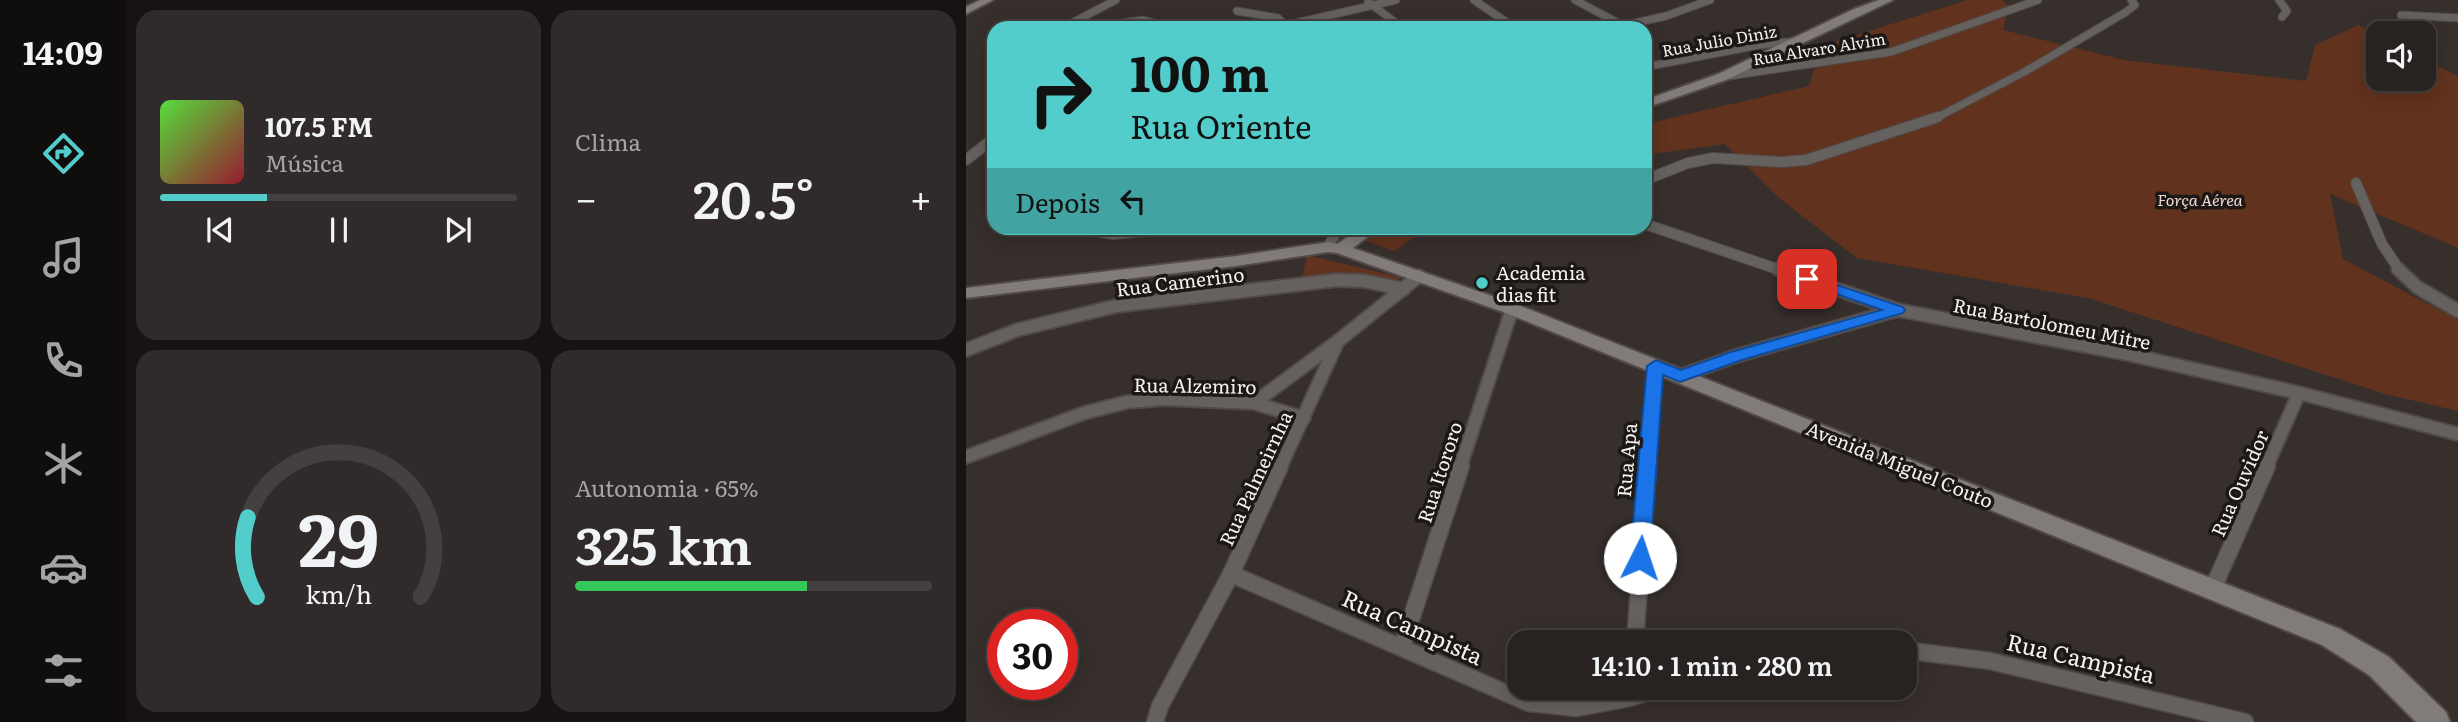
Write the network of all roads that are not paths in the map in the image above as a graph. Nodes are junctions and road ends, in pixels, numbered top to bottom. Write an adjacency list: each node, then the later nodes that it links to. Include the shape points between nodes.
1 (988, 0): 13 (main road)
2 (1116, 0): 18 (street)
3 (1365, 0): 12 (street)
4 (1396, 0): 12 (street)
5 (1474, 0): 22 (street)
6 (1575, 0): 23 (street)
7 (1708, 0): 24 (street)
8 (1888, 0): 25 (main road)
9 (2038, 0): 27 (street, Rua Alvaro Alvim, via 1891,52)
10 (2131, 0): 31 (street, via 2135,5 2126,12 2026,71 1910,128 1806,160 1713,158)
11 (2279, 0): 16 (street, via 2287,11)
12 (1372, 5): 20 (street); 21 (street)
13 (966, 10)
14 (1237, 11): 19 (street)
15 (2401, 15): 17 (street)
16 (2282, 17)
17 (2458, 18)
18 (1076, 21)
19 (1281, 21)
20 (1311, 21)
21 (1394, 21)
22 (1505, 21)
23 (1614, 21)
24 (1642, 21)
25 (1798, 41): 26 (street, Rua Julio Diniz); 27 (main road)
26 (1652, 66)
27 (1722, 77): 28 (main road)
28 (1652, 102)
29 (987, 144): 30 (street)
30 (966, 160)
31 (1652, 177)
32 (2356, 183): 40 (street, via 2375,232 2398,272 2424,294)
33 (1652, 226): 39 (street, Rua Bartolomeu Mitre)
34 (1351, 235): 35 (main road)
35 (1333, 241): 36 (main road, Avenida Miguel Couto); 37 (main road, via 1248,260)
36 (1412, 283): 38 (main road, Avenida Miguel Couto); 41 (street, Rua Palmeirnha); 42 (street, Rua Camerino, via 1337,280 1116,306 1017,330)
37 (966, 293)
38 (1512, 309): 43 (main road, Avenida Miguel Couto); 53 (street, Rua Itororo)
39 (1898, 310): 44 (street); 45 (street, Rua Bartolomeu Mitre)
40 (2458, 311)
41 (1338, 341): 46 (street); 47 (street, Rua Palmeirnha)
42 (966, 350)
43 (1656, 366): 44 (main road, Avenida Miguel Couto); 52 (street, Rua Apa)
44 (1680, 376): 51 (main road, Avenida Miguel Couto)
45 (2299, 393): 48 (street, Rua Bartolomeu Mitre); 51 (street, Rua Ouvidor)
46 (1254, 403): 47 (street, Rua Alzemiro); 49 (street, Rua Alzemiro, via 1127,402 1084,412)
47 (1304, 418): 50 (street, Rua Palmeirnha)
48 (2458, 434)
49 (966, 457)
50 (1231, 573): 53 (street, Rua Campista); 58 (street, Rua Palmeirnha)
51 (2213, 588): 60 (main road, Avenida Miguel Couto, via 2331,638 2379,666)
52 (1636, 630)
53 (1402, 647): 55 (street, Rua Campista)
54 (1917, 652): 59 (street, Rua Campista, via 1990,661)
55 (1507, 693)
56 (1522, 700): 57 (street, Rua Campista, via 1577,708)
57 (1606, 700)
58 (1155, 722)
59 (2245, 722)
60 (2436, 722)

